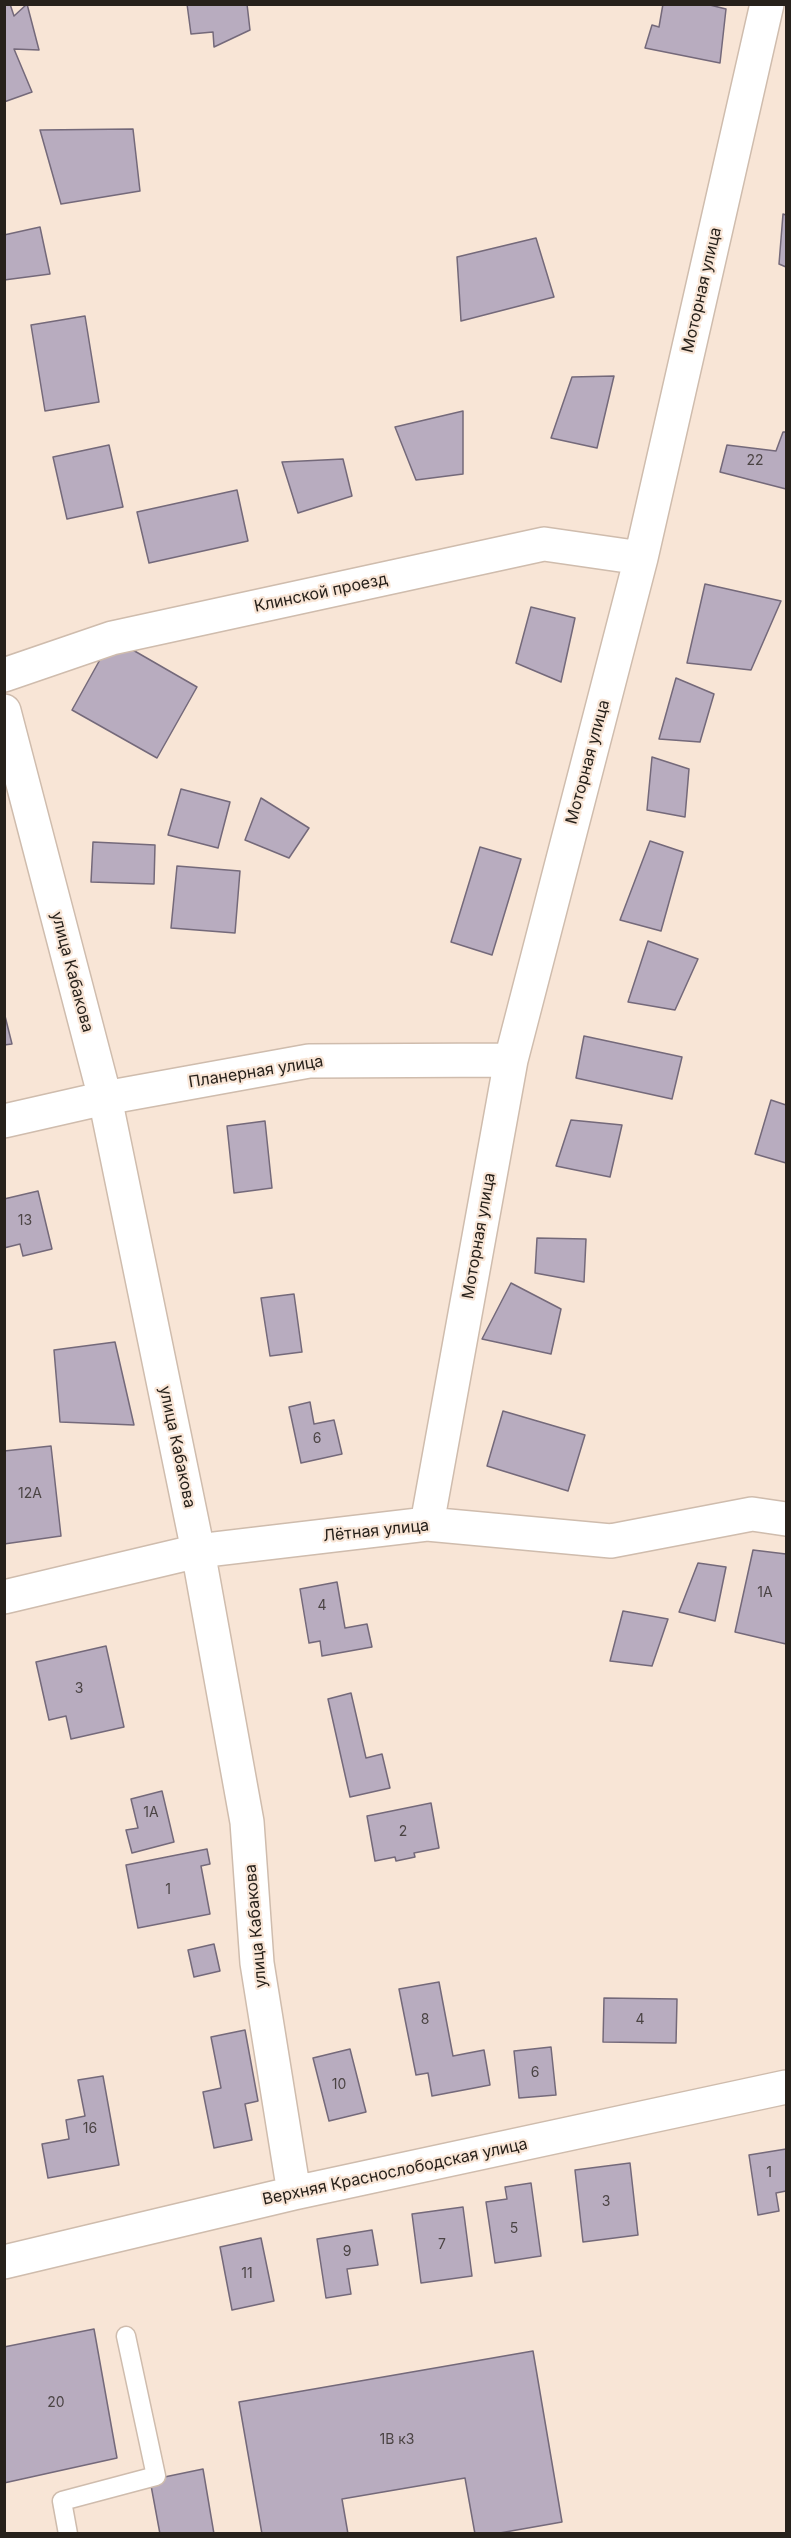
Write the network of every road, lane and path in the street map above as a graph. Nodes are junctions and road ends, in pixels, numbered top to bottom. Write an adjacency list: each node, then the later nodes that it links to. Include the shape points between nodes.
1 (768, 4): 2 (street, Моторная улица)
2 (641, 558): 3 (street, Клинской проезд, via 544,544 112,638); 5 (street, Моторная улица)
3 (4, 675)
4 (4, 711): 6 (street, улица Кабакова)
5 (511, 1060): 6 (street, Планерная улица, via 309,1061); 9 (street, Моторная улица)
6 (105, 1098): 7 (street, Планерная улица); 10 (street, улица Кабакова)
7 (4, 1121)
8 (786, 1519): 9 (street, Лётная улица, via 752,1514 611,1541)
9 (427, 1524): 10 (street, Лётная улица)
10 (198, 1551): 11 (street, Лётная улица); 13 (street, улица Кабакова, via 247,1822 257,1963)
11 (4, 1597)
12 (786, 2087): 13 (street, Верхняя Краснослободская улица)
13 (294, 2193): 14 (street, Верхняя Краснослободская улица)
14 (4, 2262)
15 (126, 2336): 16 (lane, via 156,2476 62,2501)
16 (68, 2534)

